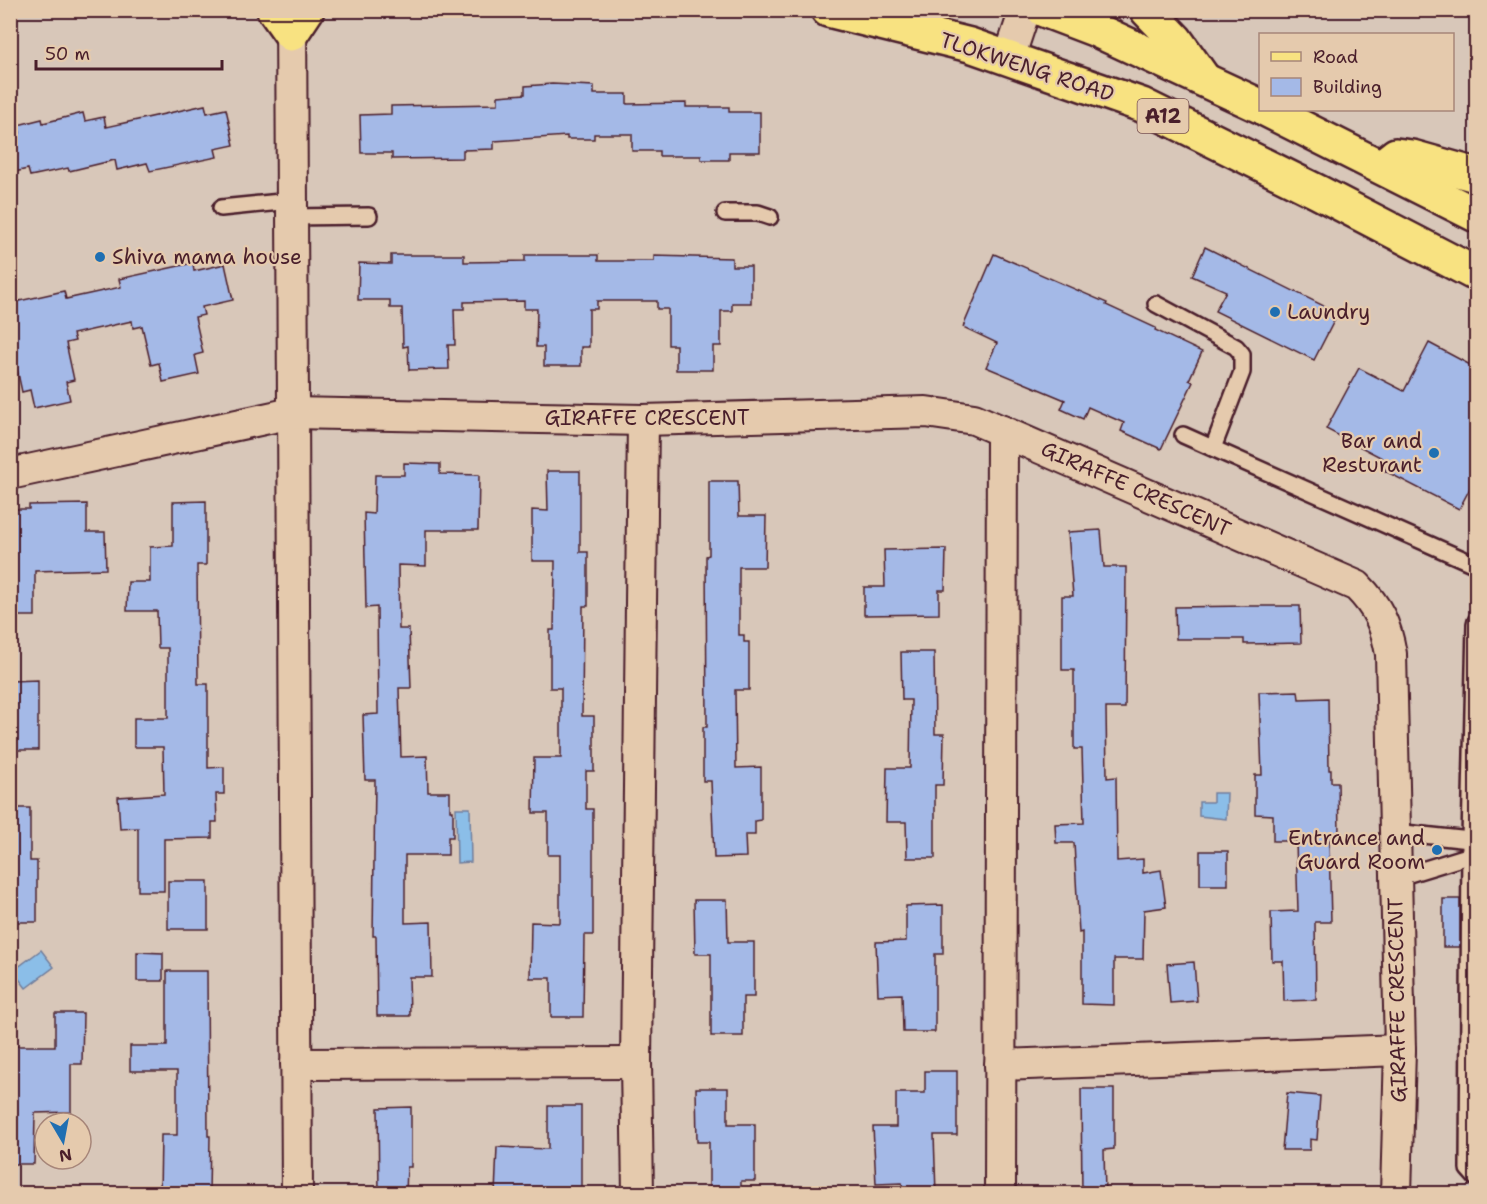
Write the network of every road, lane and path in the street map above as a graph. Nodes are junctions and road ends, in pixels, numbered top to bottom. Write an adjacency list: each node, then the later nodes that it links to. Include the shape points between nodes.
1 (828, 10): 6 (main road, TLOKWENG ROAD / A12)
2 (1025, 10): 6 (street)
3 (1044, 10): 7 (main road, A12)
4 (1147, 10): 7 (main road, via 1176,40)
5 (291, 16): 13 (street)
6 (1009, 58): 18 (main road, TLOKWENG ROAD / A12, via 1142,105)
7 (1203, 78): 8 (main road, A12)
8 (1259, 106)
9 (1269, 111): 10 (main road)
10 (1382, 166): 11 (main road, via 1396,155); 15 (main road)
11 (1476, 175)
12 (221, 208): 13 (lane)
13 (291, 209): 16 (lane); 20 (street)
14 (725, 213): 17 (lane)
15 (1476, 215)
16 (369, 216)
17 (770, 217)
18 (1476, 274)
19 (1156, 304): 24 (lane, via 1236,347 1242,354 1242,372)
20 (292, 413): 21 (street, GIRAFFE CRESCENT); 25 (street, GIRAFFE CRESCENT); 33 (street)
21 (643, 420): 22 (street, GIRAFFE CRESCENT, via 926,412 974,419); 32 (street)
22 (1002, 431): 28 (street, GIRAFFE CRESCENT, via 1357,586 1371,600 1381,617 1391,654); 34 (street)
23 (1183, 435): 24 (lane)
24 (1214, 448): 26 (lane)
25 (10, 474)
26 (1476, 565)
27 (1476, 621): 29 (lane)
28 (1395, 832): 29 (lane); 30 (street, GIRAFFE CRESCENT)
29 (1472, 847): 30 (lane); 35 (lane, via 1468,1169)
30 (1396, 878): 31 (street, GIRAFFE CRESCENT)
31 (1400, 1050): 34 (street); 39 (street, GIRAFFE CRESCENT)
32 (636, 1063): 33 (street); 37 (street)
33 (296, 1064): 36 (street)
34 (1000, 1065): 38 (street)
35 (1476, 1179)
36 (297, 1194)
37 (638, 1194)
38 (1000, 1194)
39 (1396, 1194)

